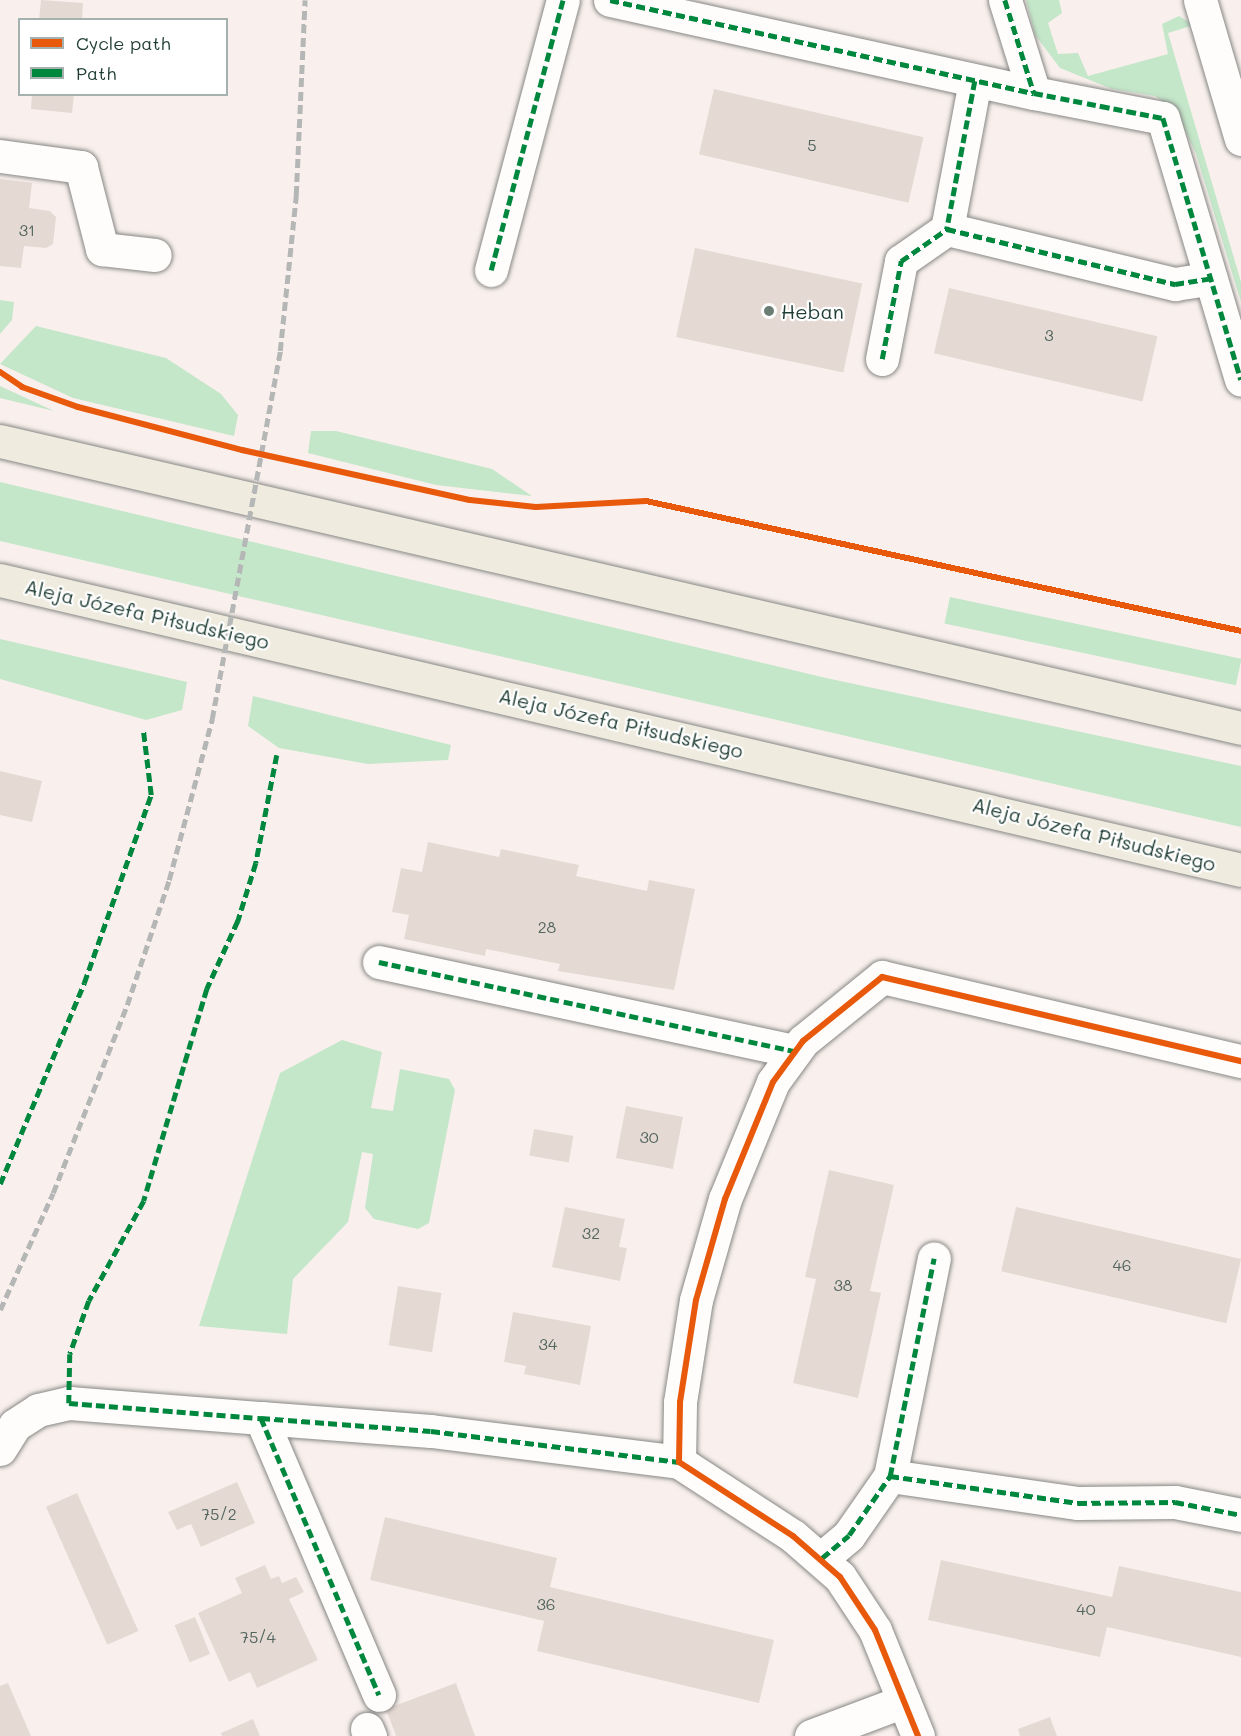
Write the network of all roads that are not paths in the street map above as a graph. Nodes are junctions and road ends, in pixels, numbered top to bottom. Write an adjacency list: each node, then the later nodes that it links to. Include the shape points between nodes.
1 (563, 0): 11 (street)
2 (610, 0): 5 (street)
3 (1005, 0): 6 (street)
4 (1200, 0): 7 (street)
5 (975, 81): 6 (street); 9 (street)
6 (1034, 93): 12 (street, via 1163,118)
7 (1241, 139)
8 (0, 156): 10 (street, via 81,167 102,249)
9 (947, 229): 12 (street, via 1175,284); 13 (street, via 901,261)
10 (155, 255)
11 (492, 270)
12 (1210, 278): 14 (street)
13 (882, 359)
14 (1239, 367)
15 (0, 441): 17 (main road)
16 (0, 580): 18 (main road, Aleja Józefa Piłsudskiego)
17 (1241, 728)
18 (1241, 870)
19 (379, 962): 20 (street)
20 (795, 1051): 21 (street, via 882,977); 25 (street, via 756,1119 725,1199 696,1300 680,1402)
21 (1241, 1061)
22 (934, 1258): 26 (street)
23 (261, 1418): 24 (street, via 69,1403 38,1410 15,1425); 25 (street, via 430,1431); 29 (street)
24 (0, 1449)
25 (679, 1462): 28 (street)
26 (890, 1476): 27 (street, via 1078,1503 1174,1502); 28 (street, via 849,1535)
27 (1241, 1515)
28 (822, 1558): 30 (street, via 865,1610)
29 (379, 1695)
30 (904, 1701): 31 (street); 32 (street)
31 (812, 1736)
32 (918, 1736)

